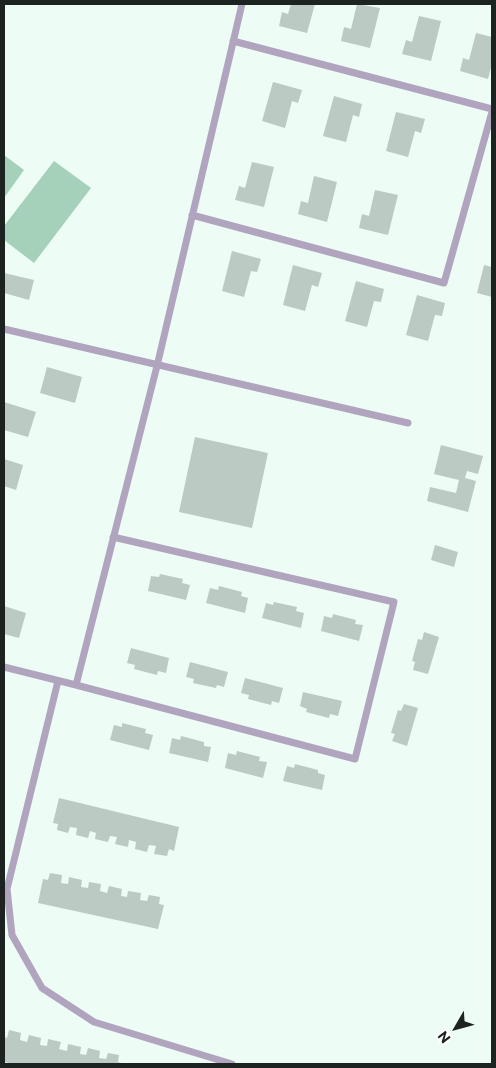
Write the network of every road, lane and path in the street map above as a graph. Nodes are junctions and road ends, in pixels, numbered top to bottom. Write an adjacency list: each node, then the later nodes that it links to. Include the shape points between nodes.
1 (242, 4): 2 (lane)
2 (233, 41): 3 (lane); 4 (lane)
3 (492, 111): 4 (lane, via 444,283)
4 (192, 216): 6 (lane)
5 (4, 329): 6 (lane)
6 (157, 366): 7 (lane); 8 (lane)
7 (408, 423)
8 (113, 538): 11 (lane); 11 (lane, via 394,602 355,758)
9 (4, 667): 10 (lane)
10 (58, 681): 11 (lane); 12 (lane, via 7,889 12,935 42,988 94,1022)
11 (76, 685)
12 (232, 1064)

